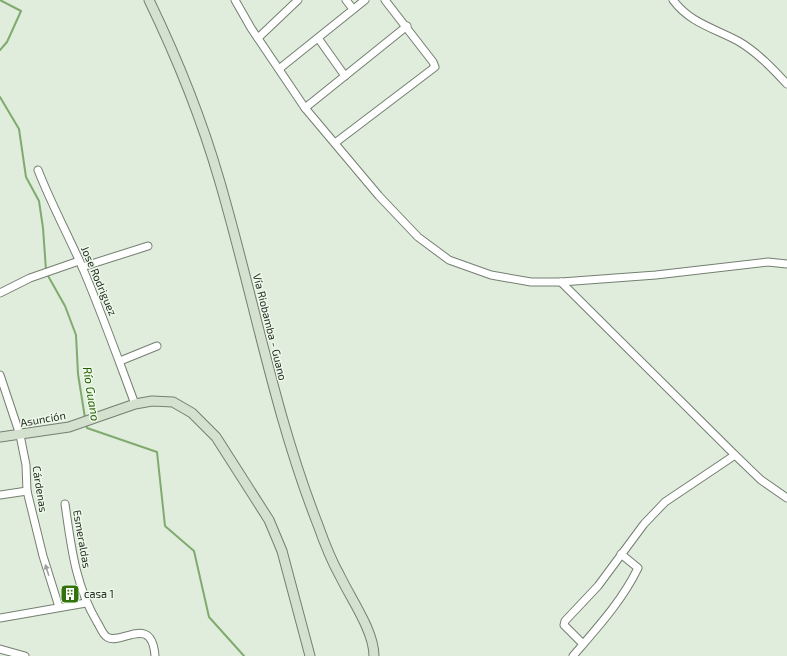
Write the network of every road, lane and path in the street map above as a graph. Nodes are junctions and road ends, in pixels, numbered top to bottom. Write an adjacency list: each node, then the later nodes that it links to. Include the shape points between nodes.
1 (149, 0): 43 (main road, Vía Riobamba - Guano, via 181,67 199,115 219,179 268,370 304,489 336,568 371,637)
2 (235, 0): 10 (street)
3 (298, 0): 10 (street)
4 (346, 0): 8 (street)
5 (365, 0): 8 (street)
6 (385, 0): 9 (street)
7 (673, 0): 14 (street, via 691,19 750,50)
8 (353, 9): 11 (street)
9 (407, 26): 13 (street); 16 (street, via 434,67)
10 (258, 38): 12 (street)
11 (318, 38): 12 (street); 13 (street)
12 (279, 69): 15 (street)
13 (345, 76): 15 (street)
14 (787, 84)
15 (305, 108): 16 (street)
16 (334, 143): 21 (street, via 418,238 449,260 491,275 531,282)
17 (38, 170): 19 (street, Jose Rodriguez, via 51,204)
18 (148, 246): 19 (street)
19 (81, 264): 22 (street, via 30,278); 24 (street, Jose Rodriguez)
20 (787, 264): 21 (street, via 768,262)
21 (561, 282): 29 (street)
22 (0, 293)
23 (157, 346): 24 (street)
24 (120, 361): 26 (street, Jose Rodriguez)
25 (0, 375): 27 (street, Cárdenas)
26 (135, 404): 27 (main road, Asunción, via 78,424 47,432); 42 (main road, via 164,401 182,407 206,426 230,456 275,533)
27 (20, 435): 28 (main road, Asunción); 30 (street, Cárdenas, via 26,465)
28 (0, 437)
29 (735, 455): 32 (street, via 761,480); 34 (street, via 665,502)
30 (27, 491): 31 (street); 36 (street, Cárdenas, one-way to 30)
31 (0, 495)
32 (787, 498)
33 (65, 504): 35 (street, Esmeraldas, via 72,552)
34 (621, 554): 38 (street, via 638,568 628,588); 38 (street, via 598,586 564,622 564,625)
35 (86, 602): 36 (street); 41 (street, Esmeraldas, via 105,635 111,638 137,634 148,636 153,640)
36 (59, 607): 37 (street)
37 (0, 618)
38 (584, 644): 44 (street)
39 (0, 649): 40 (street)
40 (24, 656)
41 (155, 656)
42 (310, 656)
43 (374, 656)
44 (573, 656)

